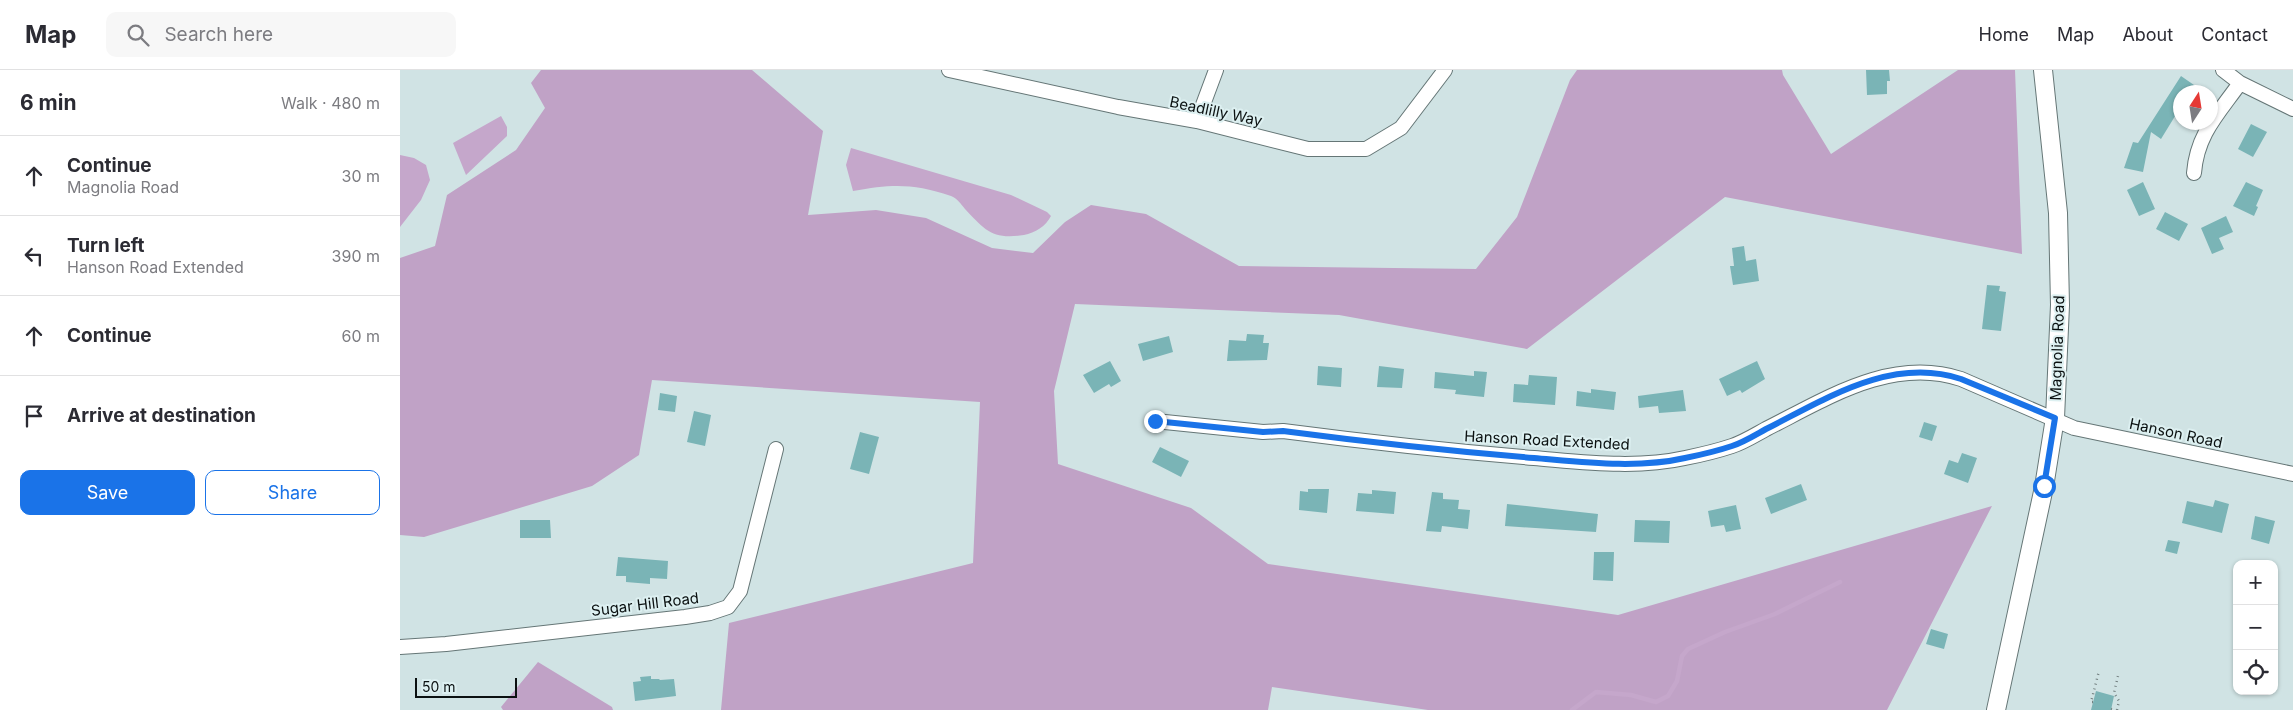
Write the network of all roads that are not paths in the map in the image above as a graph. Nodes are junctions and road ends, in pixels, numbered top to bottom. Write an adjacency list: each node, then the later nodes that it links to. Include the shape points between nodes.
1 (949, 70): 8 (street, Beadlilly Way)
2 (1216, 70): 8 (street)
3 (1445, 70): 8 (street, Beadlilly Way, via 1401,128 1366,149 1308,149)
4 (2043, 70): 10 (main road, Magnolia Road, via 2058,213 2060,305)
5 (2223, 70): 6 (street)
6 (2240, 83): 7 (street); 9 (street, via 2206,129 2196,155)
7 (2293, 110)
8 (1196, 121)
9 (2194, 173)
10 (2055, 418): 11 (street, Hanson Road Extended, via 1961,379 1925,372 1868,380 1733,446 1659,462 1601,463 1428,449 1283,431 1263,432); 13 (street, Hanson Road, via 2074,428 2102,435); 15 (main road, Magnolia Road, via 2044,486)
11 (1155, 421)
12 (776, 449): 14 (street, Sugar Hill Road, via 740,591 728,607 685,617)
13 (2293, 474)
14 (400, 648)
15 (1996, 710)

